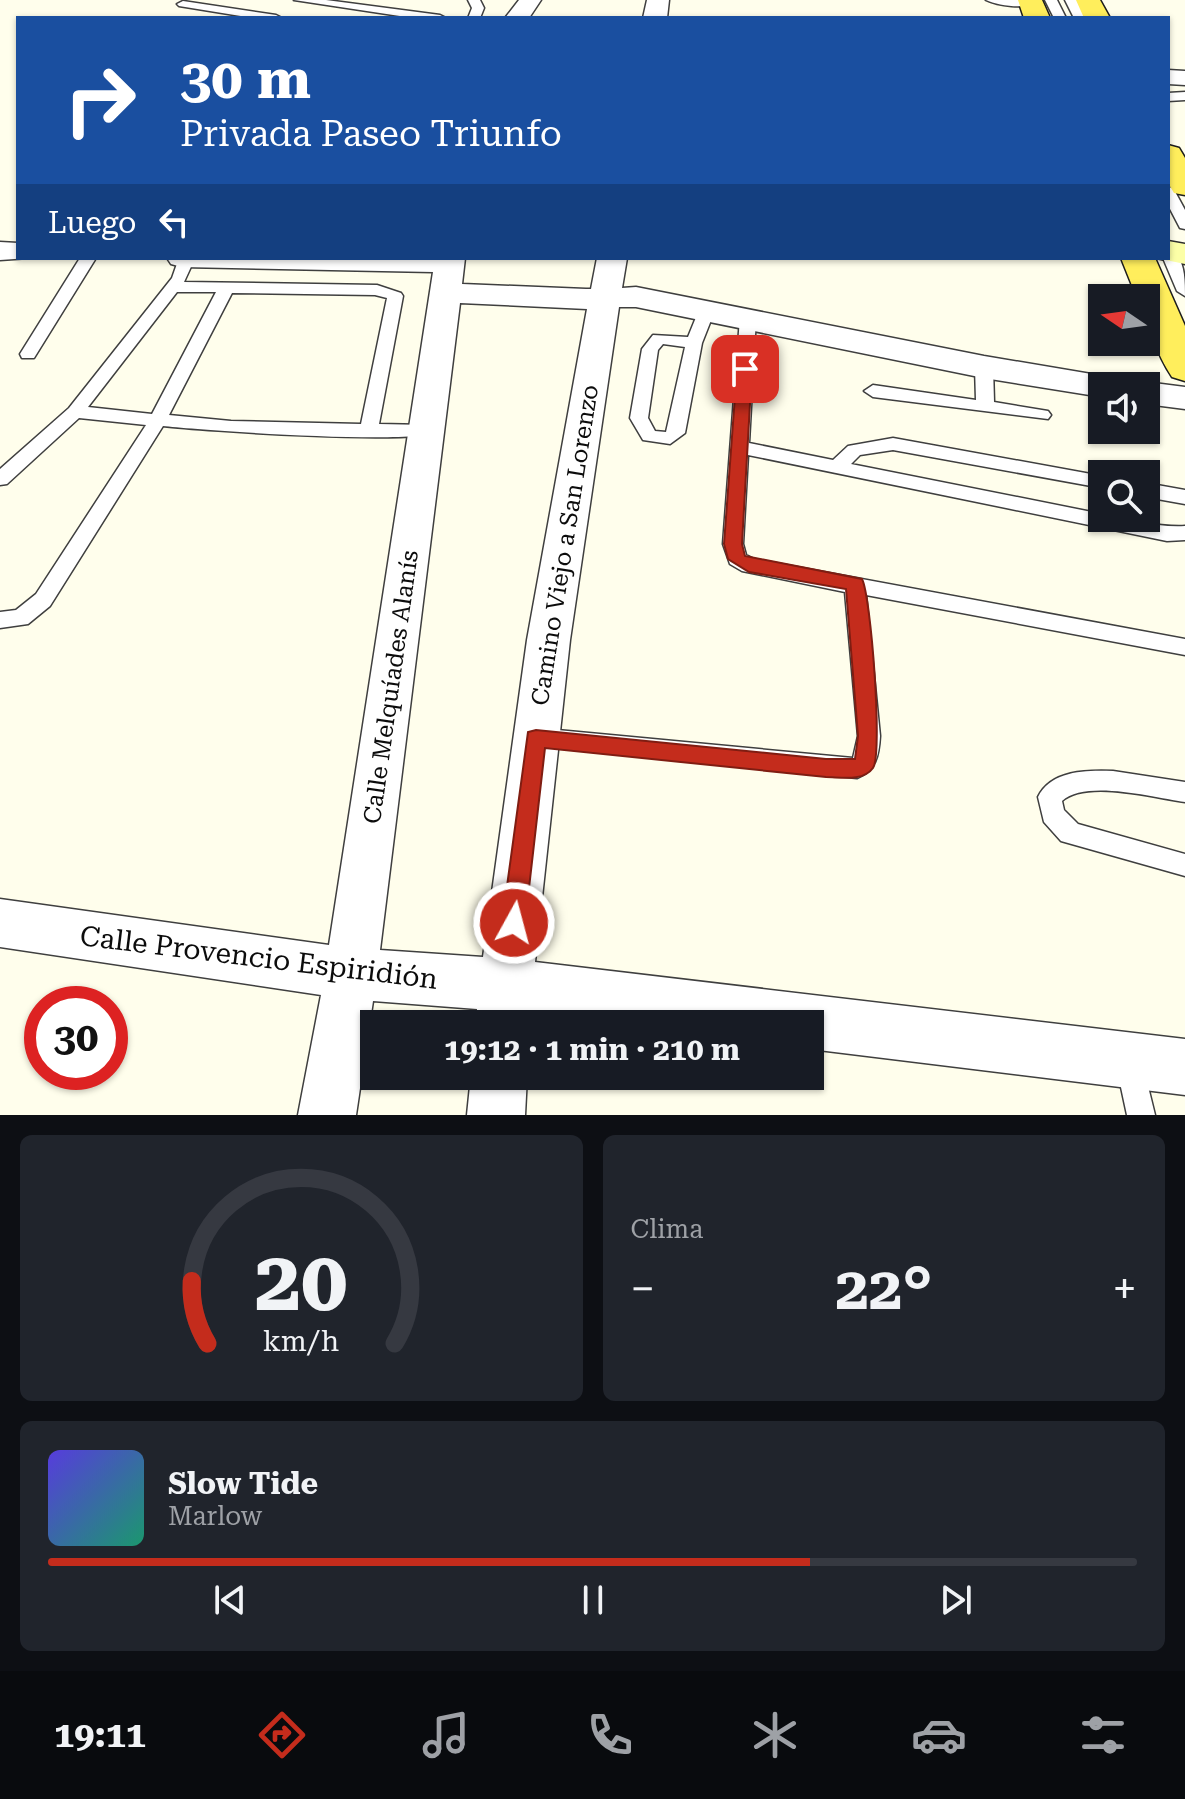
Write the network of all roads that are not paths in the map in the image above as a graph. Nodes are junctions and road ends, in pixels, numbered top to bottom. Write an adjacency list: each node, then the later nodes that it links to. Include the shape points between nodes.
1 (300, 0): 6 (lane)
2 (992, 0): 4 (lane)
3 (184, 2): 5 (lane)
4 (1037, 5): 7 (lane)
5 (264, 16)
6 (424, 16)
7 (1056, 16)
8 (1176, 173): 9 (lane)
9 (1185, 225)
10 (1170, 257): 19 (lane)
11 (87, 260): 24 (lane)
12 (184, 260): 17 (lane)
13 (226, 260): 16 (street)
14 (612, 260): 20 (street, Camino Viejo a San Lorenzo)
15 (1139, 260): 26 (main road)
16 (449, 271): 20 (street); 35 (street, Calle Melquíades Alanís)
17 (172, 287): 18 (lane); 32 (lane)
18 (226, 288): 34 (lane); 36 (lane, via 377,290 395,296)
19 (1185, 291)
20 (605, 299): 21 (street, via 636,297); 49 (street, Camino Viejo a San Lorenzo)
21 (707, 310): 22 (street); 23 (lane)
22 (748, 318): 25 (street); 37 (lane)
23 (694, 343): 23 (lane, via 676,433 670,438 649,436 639,418 650,349 659,339)
24 (28, 354)
25 (984, 367): 27 (street); 31 (lane)
26 (1185, 369)
27 (1088, 384)
28 (873, 391): 31 (lane)
29 (1160, 395): 30 (street)
30 (1185, 398)
31 (985, 405): 33 (lane)
32 (75, 412): 34 (lane); 40 (lane)
33 (1042, 415)
34 (157, 421): 36 (lane); 47 (lane, via 43,600 21,618)
35 (427, 431): 36 (lane); 53 (street, Calle Melquíades Alanís)
36 (368, 432)
37 (739, 447): 39 (lane); 46 (lane, via 733,544 737,559 749,566)
38 (1013, 464): 39 (lane, via 893,444 854,450); 41 (lane); 44 (lane)
39 (837, 467): 44 (lane)
40 (0, 479)
41 (1088, 479)
42 (1160, 493): 43 (lane)
43 (1185, 497)
44 (1009, 502): 45 (lane, via 1167,534)
45 (1185, 533)
46 (855, 584): 48 (lane); 49 (lane, via 869,736 868,754 857,768)
47 (0, 620)
48 (1185, 647)
49 (536, 738): 54 (street, Camino Viejo a San Lorenzo)
50 (1185, 792): 51 (lane, via 1079,779 1056,787 1050,797 1053,815 1070,833)
51 (1185, 865)
52 (0, 923): 53 (street, Calle Provencio Espiridión)
53 (351, 974): 54 (street, Calle Provencio Espiridión); 58 (street, Calle Melquíades Alanís)
54 (505, 1005): 55 (street, Calle Provencio Espiridión)
55 (1129, 1058): 56 (street, Calle Provencio Espiridión); 60 (lane)
56 (1185, 1067)
57 (498, 1090): 59 (street)
58 (327, 1115)
59 (496, 1115)
60 (1141, 1115)

